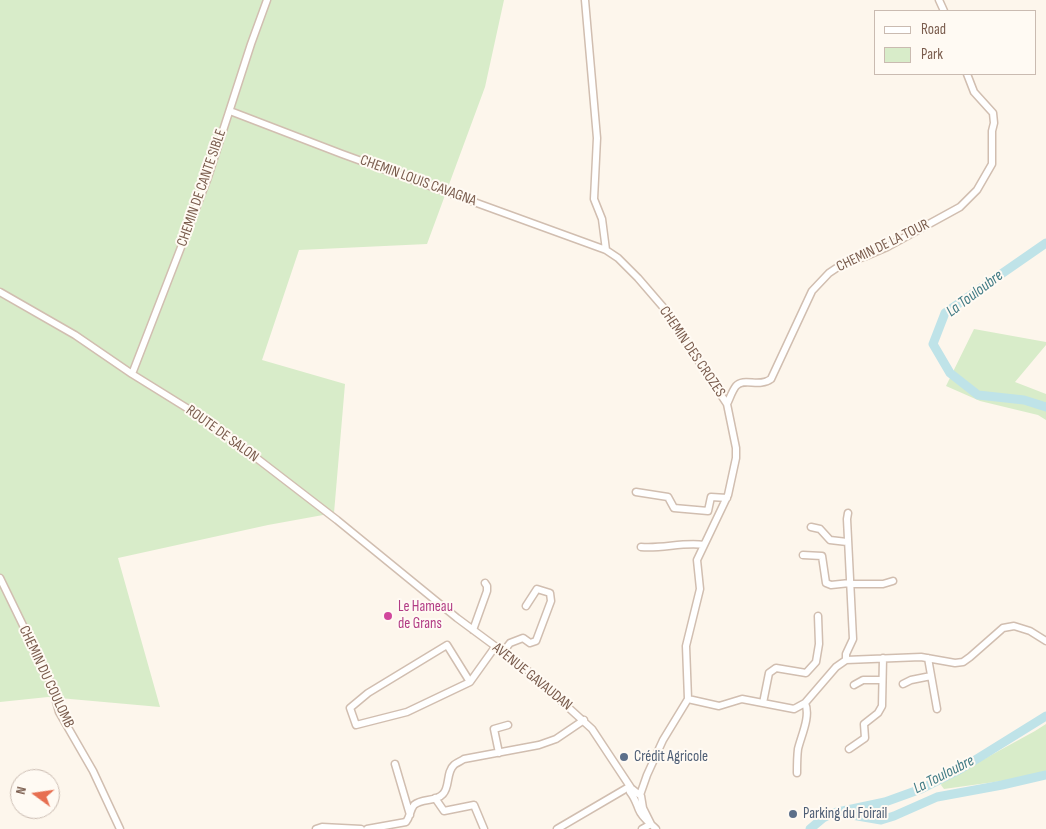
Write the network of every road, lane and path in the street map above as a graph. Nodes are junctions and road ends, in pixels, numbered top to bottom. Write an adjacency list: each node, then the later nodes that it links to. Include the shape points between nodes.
1 (267, 0): 4 (street, CHEMIN DE CANTE SIBLE)
2 (585, 0): 5 (street, via 597,138 594,199 602,219)
3 (967, 75): 8 (street, CHEMIN DE LA TOUR, via 974,92 993,113 994,123 992,164 977,190 960,207 887,247 829,273 812,291 771,379 762,384 739,384)
4 (230, 111): 5 (street, CHEMIN LOUIS CAVAGNA); 7 (street, CHEMIN DE CANTE SIBLE, via 193,220)
5 (606, 250): 8 (street, CHEMIN DES CROZES, via 638,278 662,307)
6 (0, 292): 7 (street, ROUTE DE SALON, via 76,336)
7 (132, 374): 21 (street, ROUTE DE SALON, via 211,423)
8 (727, 404): 10 (street, CHEMIN DES CROZES, via 736,448)
9 (636, 492): 10 (street, via 668,497 674,508 708,511 711,496)
10 (727, 498): 14 (street, CHEMIN DES CROZES)
11 (848, 513): 13 (street)
12 (811, 527): 13 (street, via 820,529 830,540)
13 (847, 542): 20 (street)
14 (704, 545): 15 (street); 36 (street, CHEMIN DES CROZES, via 697,560 700,589 686,646)
15 (641, 547)
16 (803, 555): 20 (street, via 822,556 826,583)
17 (0, 578): 52 (street, CHEMIN DU COULOMB, via 50,683 59,712 93,771)
18 (893, 581): 20 (street)
19 (485, 583): 24 (street, via 488,588)
20 (850, 584): 30 (street, via 853,639)
21 (431, 595): 24 (street, AVENUE GAVAUDAN)
22 (526, 606): 27 (street, via 537,588 550,592 551,600 536,641 530,643 523,638 510,643)
23 (818, 616): 38 (street, via 816,662 806,673 776,668 769,673)
24 (473, 630): 26 (street, AVENUE GAVAUDAN)
25 (1046, 641): 29 (street, via 1014,626 1003,628 963,662)
26 (496, 647): 27 (street, AVENUE GAVAUDAN); 33 (street)
27 (503, 652): 40 (street, AVENUE GAVAUDAN)
28 (883, 658): 29 (street); 30 (street); 32 (street)
29 (928, 658): 31 (street)
30 (846, 660): 37 (street)
31 (931, 676): 34 (street); 39 (street)
32 (882, 680): 35 (street, via 864,680); 42 (street, via 878,713 864,724 865,738)
33 (470, 682): 33 (street, via 447,645 368,693 350,708 356,724 408,712)
34 (903, 684)
35 (854, 685)
36 (688, 699): 38 (street, via 719,706 742,699); 49 (street, via 663,740)
37 (805, 703): 38 (street, via 794,708); 46 (street)
38 (763, 704)
39 (937, 709)
40 (584, 720): 43 (street, via 556,739); 45 (street, AVENUE GAVAUDAN)
41 (508, 725): 43 (street, via 494,729)
42 (849, 749)
43 (499, 753): 48 (street, via 464,759 454,766 446,789)
44 (396, 764): 50 (street)
45 (620, 770): 47 (street, AVENUE GAVAUDAN); 49 (street, AVENUE GAVAUDAN)
46 (797, 773)
47 (627, 788): 49 (street, AVENUE GAVAUDAN); 57 (street)
48 (435, 798): 50 (street, via 417,803); 56 (street, via 444,811 474,804)
49 (638, 798): 51 (street)
50 (410, 816): 55 (street, via 403,824)
51 (654, 828): 58 (street)
52 (120, 829)
53 (316, 829): 54 (street)
54 (361, 829)
55 (368, 829)
56 (484, 829)
57 (557, 829)
58 (642, 829)

